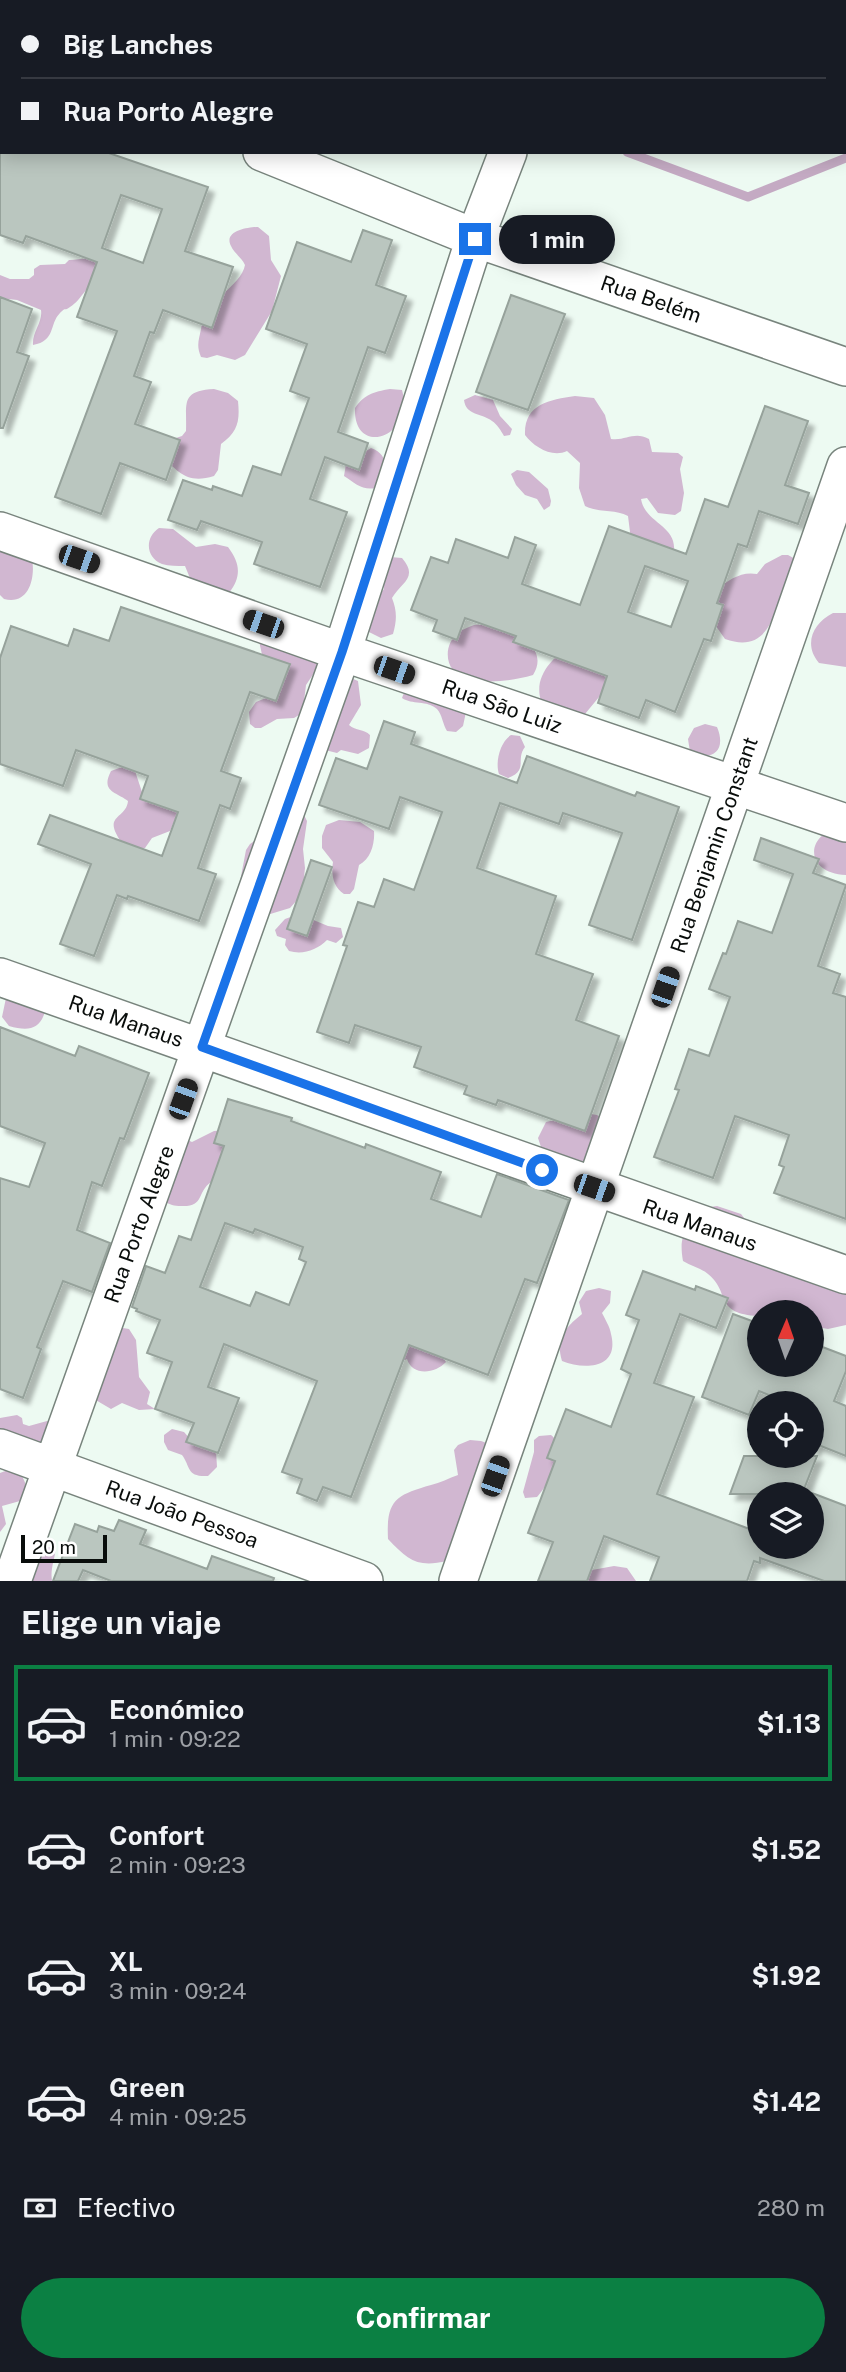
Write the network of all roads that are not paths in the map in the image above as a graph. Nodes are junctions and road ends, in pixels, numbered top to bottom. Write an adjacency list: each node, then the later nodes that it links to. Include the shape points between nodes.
1 (267, 154): 3 (street, Rua Belém)
2 (507, 154): 3 (street, Rua Porto Alegre)
3 (475, 239): 4 (street, Rua Belém); 7 (street, Rua Porto Alegre)
4 (846, 367)
5 (846, 466): 8 (street, Rua Benjamin Constant)
6 (0, 531): 7 (street, Rua São Luiz)
7 (342, 652): 8 (street, Rua São Luiz); 11 (street, Rua Porto Alegre)
8 (735, 785): 9 (street, Rua São Luiz); 12 (street, Rua Benjamin Constant)
9 (846, 823)
10 (0, 977): 11 (street, Rua Manaus)
11 (202, 1047): 12 (street, Rua Manaus); 15 (street, Rua Porto Alegre)
12 (594, 1188): 13 (street, Rua Manaus); 18 (street, Rua Benjamin Constant)
13 (846, 1275)
14 (0, 1448): 15 (street, Rua João Pessoa)
15 (53, 1466): 16 (street, Rua Porto Alegre); 17 (street, Rua João Pessoa)
16 (12, 1581)
17 (364, 1581)
18 (458, 1581)

